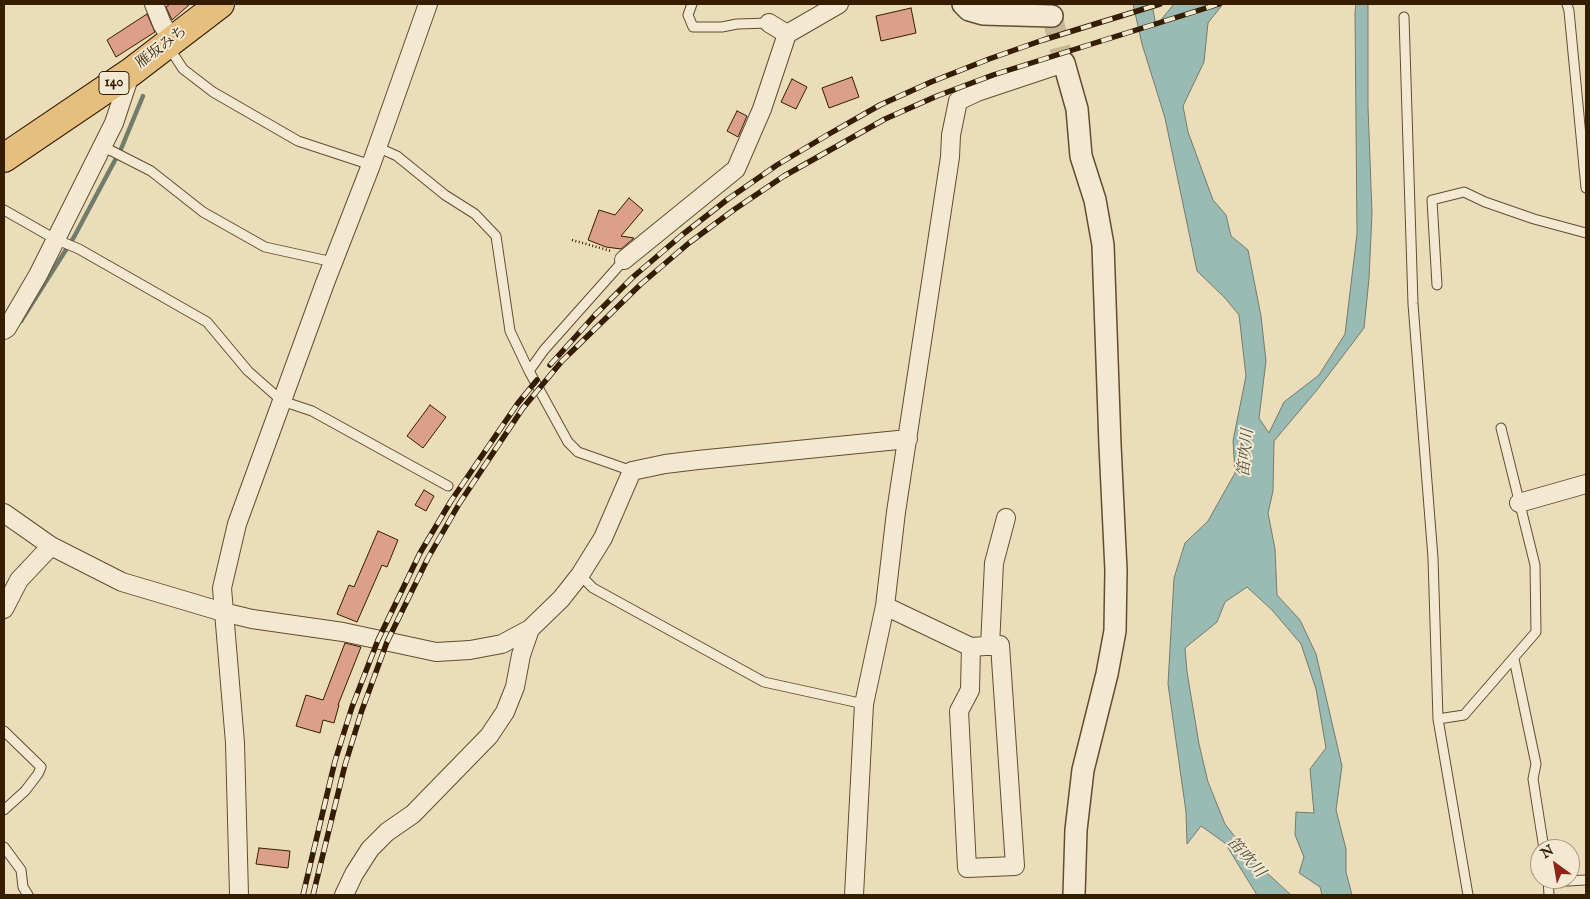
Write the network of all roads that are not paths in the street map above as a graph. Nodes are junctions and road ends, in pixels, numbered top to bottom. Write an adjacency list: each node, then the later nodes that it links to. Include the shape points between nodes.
1 (154, 4): 12 (street)
2 (220, 4): 12 (highway, 雁坂みち / 140)
3 (428, 4): 16 (street)
4 (692, 4): 10 (lane, via 688,15 693,27)
5 (840, 4): 11 (street)
6 (963, 4): 8 (street, via 969,10 983,14)
7 (1566, 4): 19 (lane)
8 (1052, 16)
9 (1404, 17): 47 (lane, via 1413,304 1433,558)
10 (768, 23): 11 (street)
11 (787, 34): 23 (street, via 762,109 736,168)
12 (170, 43): 14 (highway, 雁坂みち / 140); 18 (lane, via 184,69 213,92 298,141)
13 (1064, 63): 30 (street, via 958,100); 56 (street, via 1077,109 1081,156 1095,200 1103,245 1116,570 1115,631 1083,770 1076,830)
14 (131, 72): 15 (street, via 117,115); 17 (highway, 雁坂みち / 140)
15 (102, 146): 22 (street); 24 (lane, via 151,171 203,212 265,247)
16 (377, 147): 18 (street); 27 (lane, via 398,156 445,195 475,214 496,236 510,331)
17 (4, 158)
18 (371, 164): 24 (street)
19 (1586, 188)
20 (4, 210): 22 (lane)
21 (1586, 233): 25 (lane, via 1534,219 1464,192 1432,200)
22 (55, 239): 26 (street, via 38,275); 28 (lane, via 79,249 207,322 248,371)
23 (624, 260): 27 (lane)
24 (333, 262): 28 (street)
25 (1436, 285)
26 (4, 330)
27 (529, 371): 31 (lane, via 568,442 578,452)
28 (282, 401): 33 (lane, via 312,411); 41 (street, via 237,524 222,588)
29 (1502, 428): 34 (lane)
30 (908, 439): 31 (street, via 698,460); 39 (street)
31 (632, 471): 38 (street, via 603,538)
32 (1586, 484): 34 (street)
33 (448, 486)
34 (1518, 503): 45 (lane, via 1535,565 1536,632)
35 (4, 514): 37 (street)
36 (1006, 518): 43 (street, via 994,563)
37 (51, 546): 40 (street, via 19,580); 41 (street, via 122,582)
38 (580, 575): 42 (street); 46 (lane, via 593,588 764,682)
39 (885, 606): 44 (street); 46 (street)
40 (4, 609)
41 (223, 612): 42 (street, via 436,652 502,644); 53 (street, via 235,743)
42 (530, 629): 54 (street, via 515,688 505,712 489,736 413,814 370,849)
43 (990, 646): 44 (street); 44 (street, via 1000,645 1015,866 966,868 958,711 970,690)
44 (971, 647)
45 (1514, 659): 47 (lane, via 1464,715); 50 (lane, via 1536,764 1533,779)
46 (864, 704): 55 (street)
47 (1438, 719): 57 (lane)
48 (4, 731): 49 (lane, via 41,767 25,792)
49 (4, 810)
50 (1542, 839)
51 (4, 846): 52 (lane, via 21,870 23,887)
52 (28, 895)
53 (239, 895)
54 (344, 895)
55 (854, 895)
56 (1074, 895)
57 (1468, 895)

